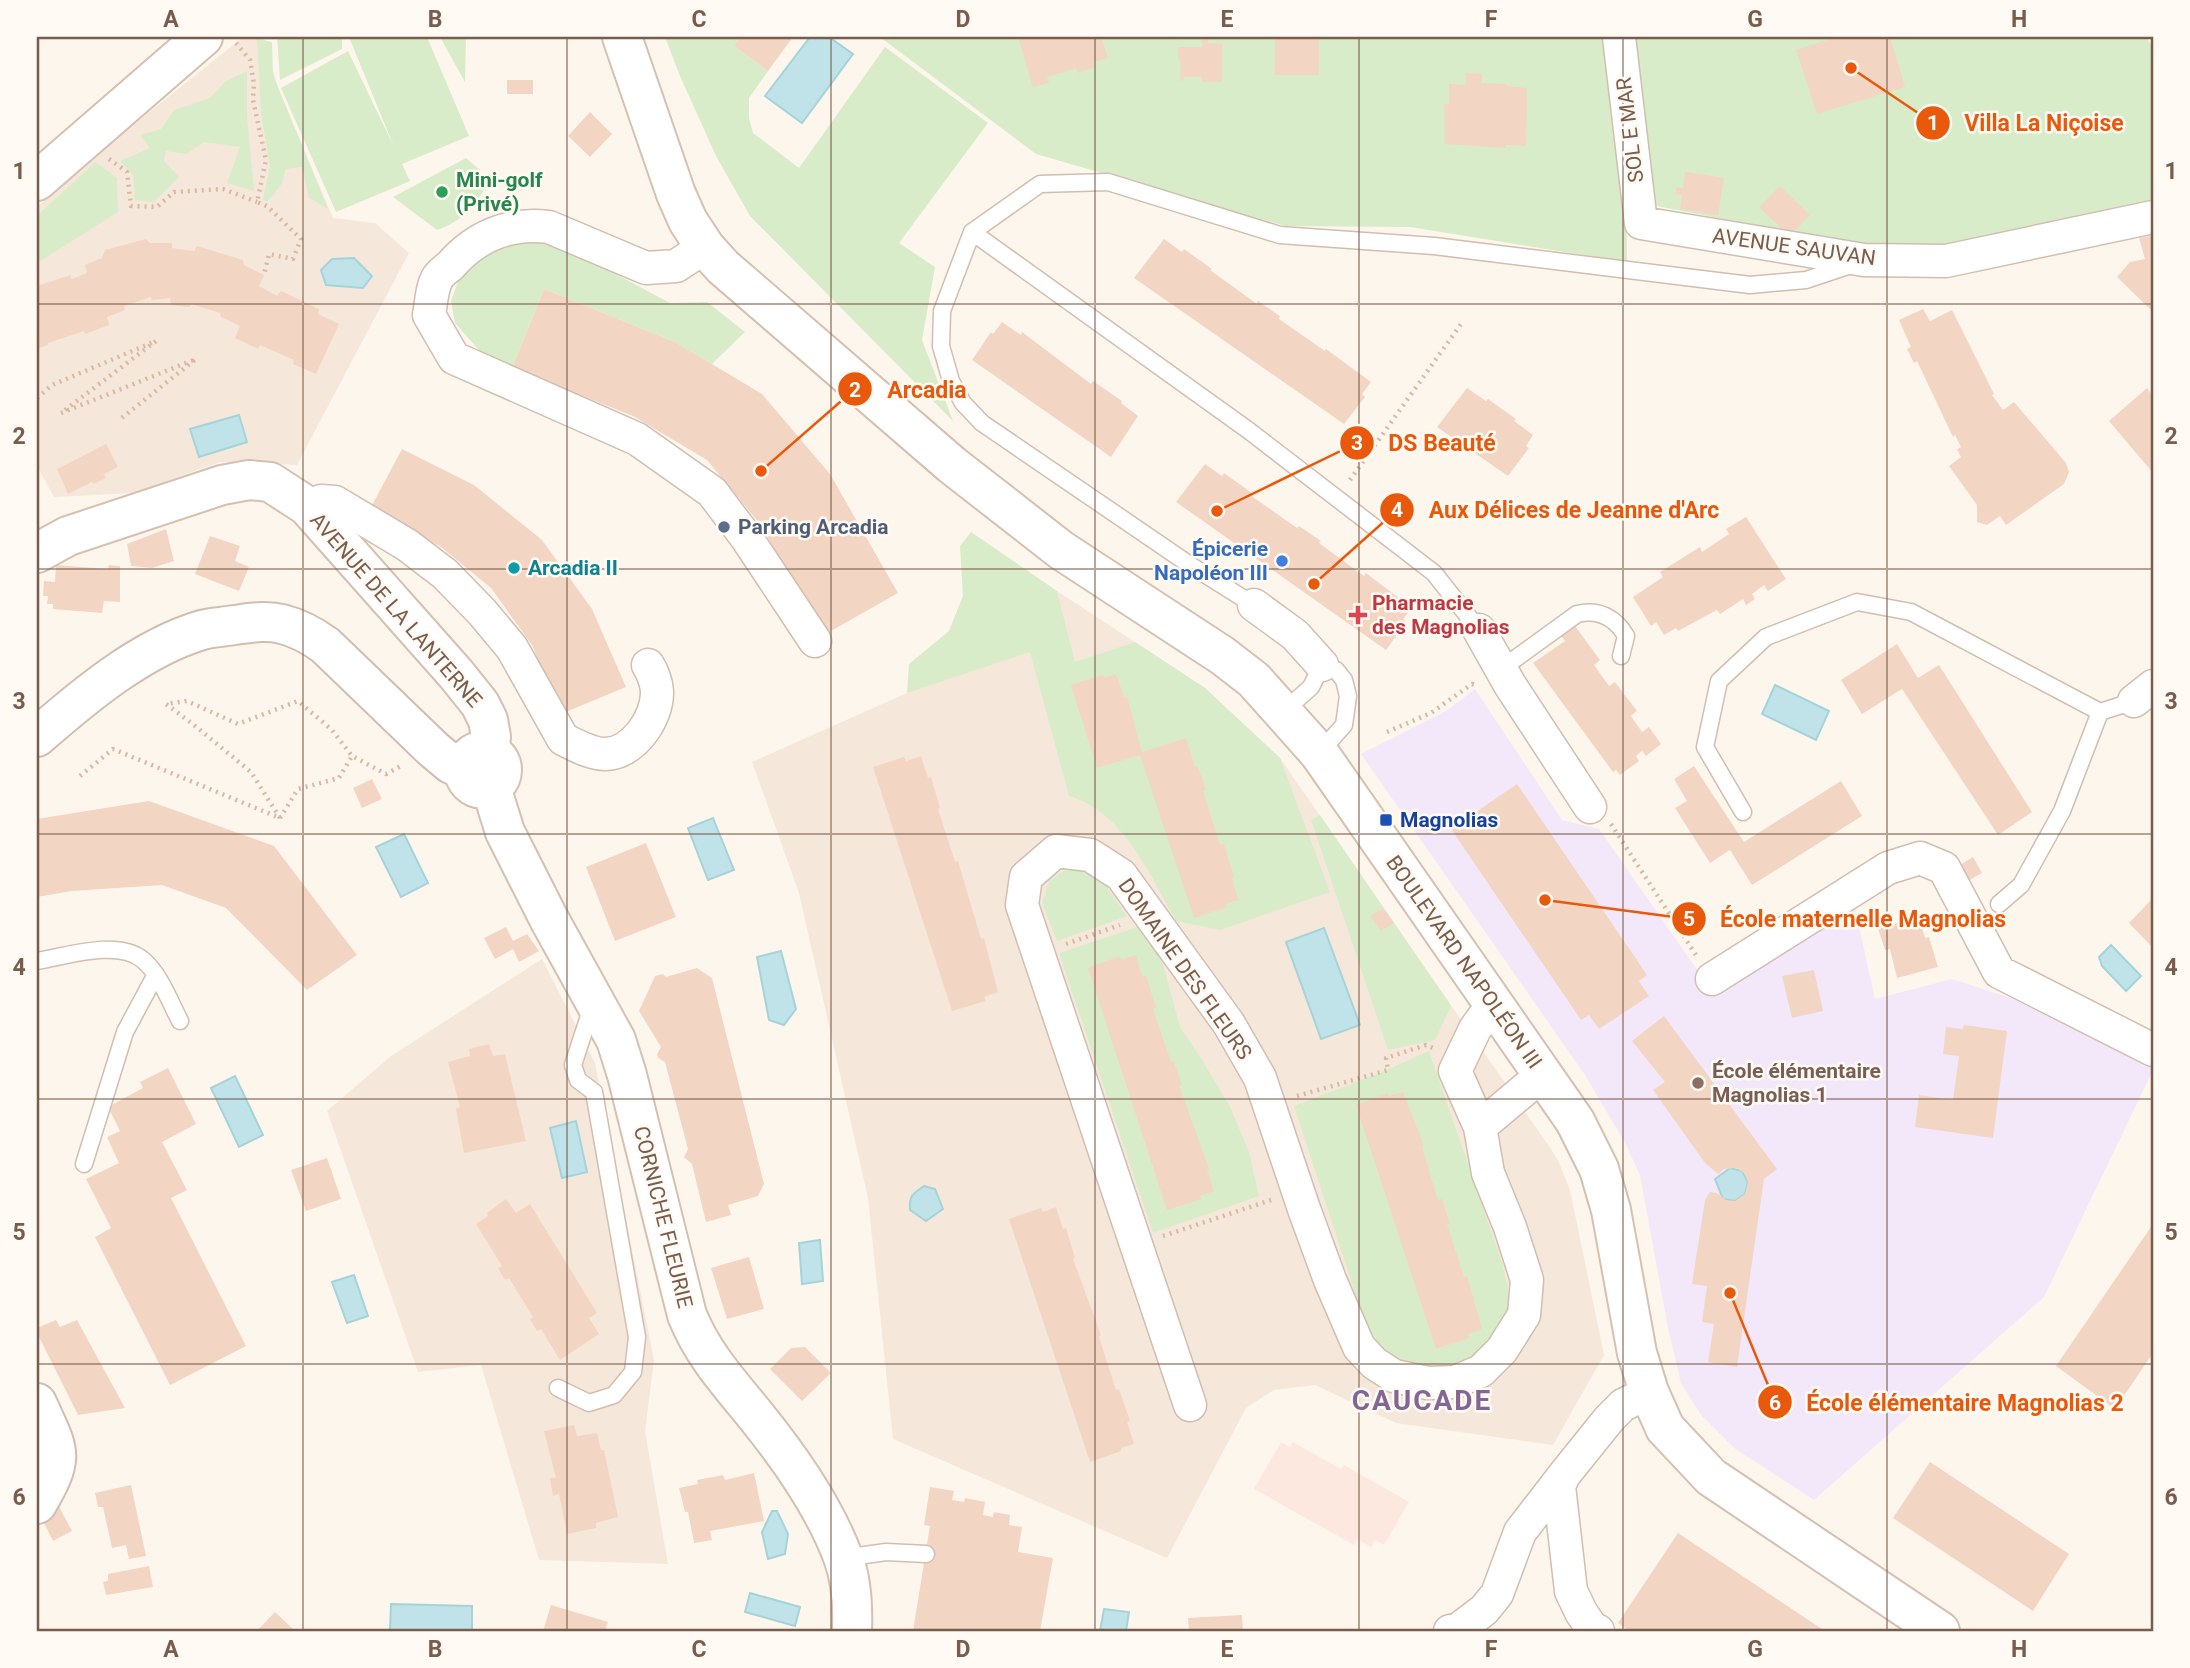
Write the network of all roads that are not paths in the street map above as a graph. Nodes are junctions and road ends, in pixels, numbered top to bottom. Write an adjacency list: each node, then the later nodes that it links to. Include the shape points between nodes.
1 (622, 37): 8 (main road, BOULEVARD NAPOLÉON III, via 676,194)
2 (1619, 37): 6 (street, SOL E MAR)
3 (219, 40): 4 (main road)
4 (37, 181)
5 (2153, 217): 9 (street, AVENUE SAUVAN, via 1946,261)
6 (1641, 223): 9 (street, AVENUE SAUVAN)
7 (972, 232): 9 (lane, via 1040,184 1108,182 1280,235 1434,246 1750,285 1806,280); 12 (lane, via 942,311 941,346 963,403 982,423); 13 (lane, via 1248,430 1434,573)
8 (705, 247): 14 (street, via 676,266 646,268 549,227 508,229 474,243 437,278 429,315 454,358 637,439 712,492); 20 (main road, BOULEVARD NAPOLÉON III, via 952,465 1061,550 1223,656)
9 (1864, 260)
10 (307, 506): 11 (main road, AVENUE DE LA LANTERNE, via 270,482 222,485 68,536); 16 (street, via 335,502 445,574 512,648 563,739 602,754 618,752 635,741 654,710 657,693); 24 (main road, AVENUE DE LA LANTERNE, via 480,704 491,737)
11 (37, 553)
12 (1254, 605): 17 (street, via 1295,635)
13 (1479, 630): 18 (street)
14 (816, 641)
15 (1621, 656): 18 (lane, via 1626,636 1619,623 1589,611 1577,614)
16 (648, 665)
17 (1322, 665): 20 (lane, via 1311,687); 23 (lane, via 1336,670 1348,696 1344,725)
18 (1506, 677): 25 (street)
19 (2144, 694): 21 (lane)
20 (1284, 711): 23 (main road, BOULEVARD NAPOLÉON III)
21 (2100, 712): 26 (lane, via 1911,612 1857,602 1766,637 1719,681 1705,747); 27 (lane, via 2056,822 2021,885)
22 (37, 737): 24 (main road, via 112,676 164,646 203,630 259,621 304,631 325,645 451,764)
23 (1319, 753): 32 (main road, BOULEVARD NAPOLÉON III)
24 (482, 770): 31 (main road, CORNICHE FLEURIE, via 505,832)
25 (1590, 807)
26 (1743, 812)
27 (1999, 904)
28 (37, 961): 29 (lane, via 125,950 144,960)
29 (155, 976): 33 (lane); 37 (lane, via 125,1032)
30 (1712, 979): 34 (street, via 1888,868 1920,858 1944,867 1999,972)
31 (594, 1002): 38 (lane, via 573,1065 579,1080 594,1092 637,1337 634,1372 614,1395 589,1404); 45 (main road, CORNICHE FLEURIE, via 616,1040 627,1074 697,1340 782,1448)
32 (1493, 1004): 35 (main road, BOULEVARD NAPOLÉON III); 36 (street, DOMAINE DES FLEURS, via 1455,1071)
33 (180, 1021)
34 (2153, 1051)
35 (1542, 1075): 36 (street); 39 (main road, BOULEVARD NAPOLÉON III, via 1575,1121 1599,1169)
36 (1480, 1127): 41 (street, DOMAINE DES FLEURS, via 1488,1174 1527,1280 1524,1315 1502,1350 1481,1371 1455,1382 1394,1376 1359,1347 1260,1078 1229,1024 1121,875 1090,855 1056,851 1026,877 1022,905)
37 (84, 1164)
38 (558, 1388)
39 (1649, 1392): 42 (street, via 1623,1405); 49 (main road, BOULEVARD NAPOLÉON III, via 1665,1428 1711,1477)
40 (37, 1403): 43 (main road, via 56,1445 57,1464)
41 (1190, 1405)
42 (1564, 1475): 47 (street, via 1520,1532 1497,1594 1484,1610); 48 (street, via 1559,1486 1571,1591 1591,1627)
43 (37, 1504)
44 (926, 1554): 45 (lane, via 886,1552)
45 (844, 1558): 46 (main road, CORNICHE FLEURIE)
46 (852, 1631)
47 (1450, 1631)
48 (1598, 1631)
49 (1940, 1631)

